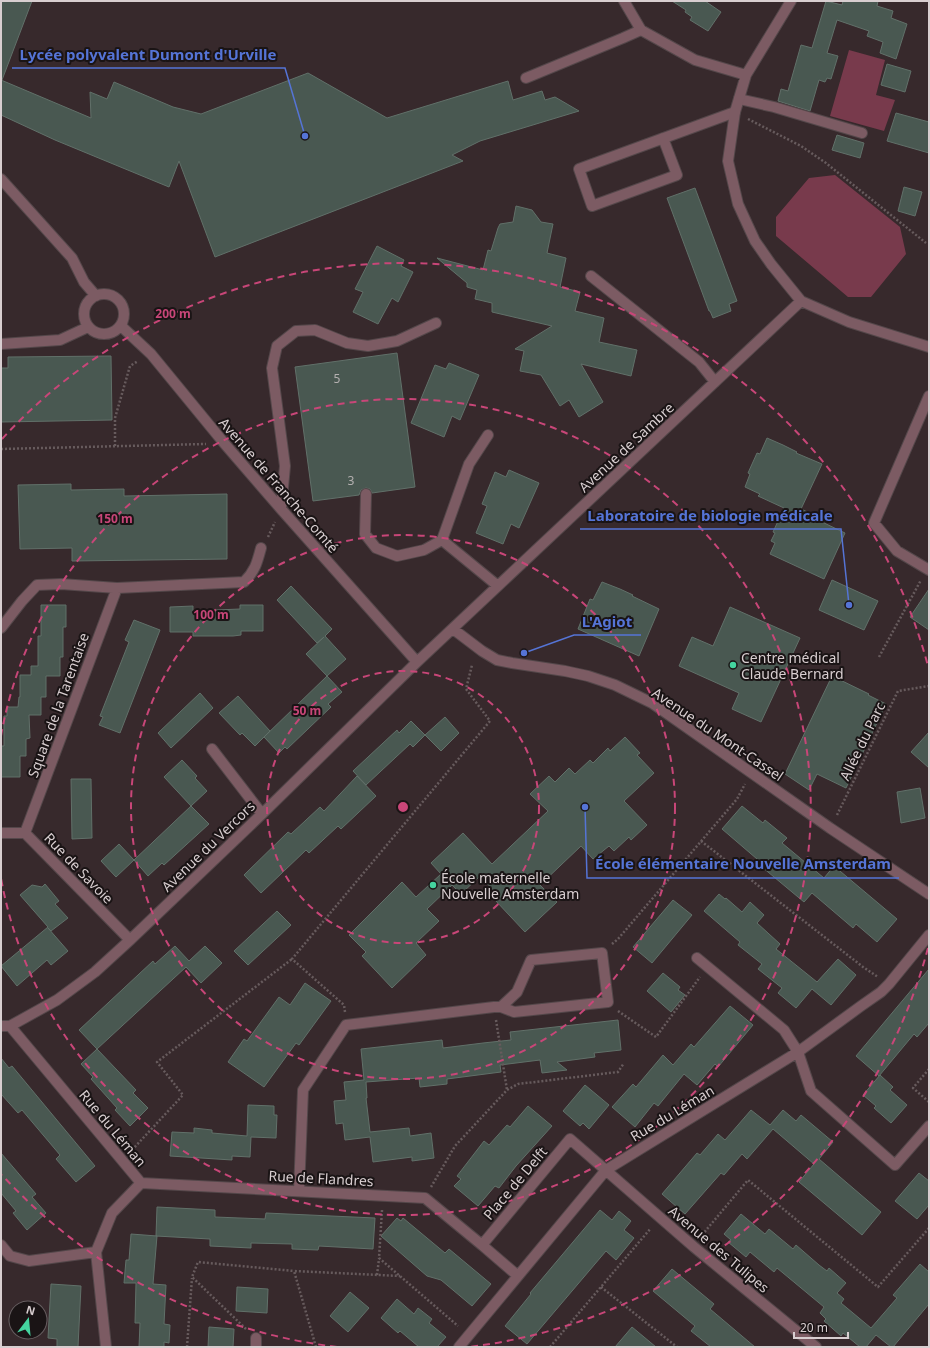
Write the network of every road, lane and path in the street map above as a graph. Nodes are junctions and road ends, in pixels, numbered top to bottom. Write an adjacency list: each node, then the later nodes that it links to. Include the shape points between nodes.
1 (624, 1): 3 (street)
2 (791, 1): 4 (street)
3 (641, 30): 4 (street, via 695,60); 5 (street)
4 (746, 75): 6 (street)
5 (526, 78)
6 (739, 98): 7 (street); 8 (street)
7 (735, 112): 9 (street); 12 (path, via 801,146 826,163); 15 (street, via 728,161 738,204 755,241)
8 (862, 133)
9 (663, 138): 9 (street, via 579,169 592,206 677,174)
10 (1, 179): 11 (street)
11 (5, 189): 14 (street, via 72,258 84,282)
12 (926, 243)
13 (590, 276): 22 (street, via 699,362)
14 (96, 296): 17 (street, via 108,294 120,302 124,312); 18 (street, via 85,309 84,316)
15 (801, 301): 20 (street, via 850,322); 22 (street, Avenue de Sambre)
16 (436, 324): 29 (street, via 398,341 368,346 347,343 316,330 296,331 277,346 272,368 285,466)
17 (121, 326): 18 (street, via 106,335 94,332); 21 (street, Avenue de Franche-Comté)
18 (88, 327): 19 (street, via 60,340)
19 (1, 344)
20 (929, 347)
21 (151, 354): 25 (street, Avenue de Franche-Comté); 26 (path, via 130,366 115,418)
22 (715, 382): 33 (street, Avenue de Sambre)
23 (929, 396): 32 (street, via 874,523 898,551)
24 (488, 435): 30 (street, via 469,464)
25 (224, 444): 26 (path); 29 (street, Avenue de Franche-Comté)
26 (115, 446): 27 (path)
27 (1, 449)
28 (366, 494): 30 (street, via 365,534 376,548 397,556 424,550)
29 (280, 510): 31 (path); 38 (street, Avenue de Franche-Comté)
30 (442, 540): 33 (street)
31 (261, 548): 34 (street, via 252,573 244,582)
32 (928, 569): 37 (path)
33 (498, 586): 36 (street, Avenue de Sambre)
34 (117, 588): 35 (street, via 61,584 37,586); 46 (street, Square de la Tarentaise)
35 (1, 628)
36 (453, 628): 38 (street, Avenue de Sambre); 42 (street, Avenue du Mont-Cassel, via 497,660 588,676 615,685 652,703)
37 (879, 657)
38 (417, 662): 43 (street, Avenue du Vercors)
39 (472, 665): 53 (path, via 466,689 490,721)
40 (929, 686): 44 (path, Allée du Parc, via 898,691)
41 (212, 749): 43 (street)
42 (750, 773): 44 (street, Avenue du Mont-Cassel); 47 (path, via 737,799)
43 (262, 814): 50 (street, Avenue du Vercors)
44 (830, 828): 48 (street, Avenue du Mont-Cassel)
45 (1, 833): 46 (street, Rue de Savoie)
46 (25, 833): 50 (street, Rue de Savoie)
47 (701, 841): 51 (path, via 618,939); 55 (path, via 863,967)
48 (929, 894)
49 (929, 935): 55 (street, Rue du Léman)
50 (130, 940): 59 (street, Avenue du Vercors, via 95,972 57,1000)
51 (602, 953): 56 (street); 57 (street, via 531,960 517,992)
52 (697, 958): 54 (street)
53 (292, 959): 58 (path, via 344,1005); 66 (path, via 157,1062 183,1095)
54 (708, 967): 56 (path, via 656,1037); 60 (street, via 784,1030)
55 (889, 984): 60 (street, Rue du Léman)
56 (608, 1002): 57 (street, via 514,1012)
57 (497, 1007): 58 (street); 63 (path)
58 (346, 1025): 69 (street, via 303,1090)
59 (5, 1026): 66 (street, Rue du Léman)
60 (798, 1052): 65 (street, via 811,1091 895,1165); 67 (street, Rue du Léman)
61 (624, 1063): 63 (path, via 618,1072 518,1084)
62 (929, 1069): 64 (path, via 913,1088)
63 (507, 1090): 71 (path, via 455,1146)
64 (929, 1102)
65 (929, 1126)
66 (122, 1160): 68 (street, Rue du Léman)
67 (606, 1170): 75 (street, Place de Delft, via 570,1139); 76 (street, Avenue des Tulipes); 82 (street, Rue du Léman)
68 (141, 1183): 69 (street, Rue de Flandres); 77 (street, Rue du Léman, via 112,1213)
69 (299, 1191): 70 (street, Rue de Flandres)
70 (382, 1195): 71 (street, Rue de Flandres); 78 (path)
71 (425, 1198): 75 (street)
72 (929, 1228): 76 (path, via 878,1288 748,1180)
73 (648, 1232): 84 (path)
74 (1, 1245): 77 (street, via 10,1256 29,1261)
75 (482, 1245): 82 (street)
76 (694, 1247): 93 (street, Avenue des Tulipes)
77 (96, 1252): 87 (street, Rue du Léman)
78 (379, 1258): 80 (path); 81 (path)
79 (294, 1272): 80 (path); 83 (path, via 198,1262); 89 (path)
80 (377, 1275): 81 (path)
81 (400, 1276): 85 (path)
82 (518, 1276): 90 (street, Rue du Léman)
83 (192, 1277): 86 (path); 88 (path)
84 (601, 1287): 91 (path); 92 (path)
85 (454, 1322)
86 (254, 1338)
87 (106, 1347)
88 (187, 1347)
89 (316, 1347)
90 (459, 1347)
91 (550, 1347)
92 (677, 1347)
93 (816, 1347)

